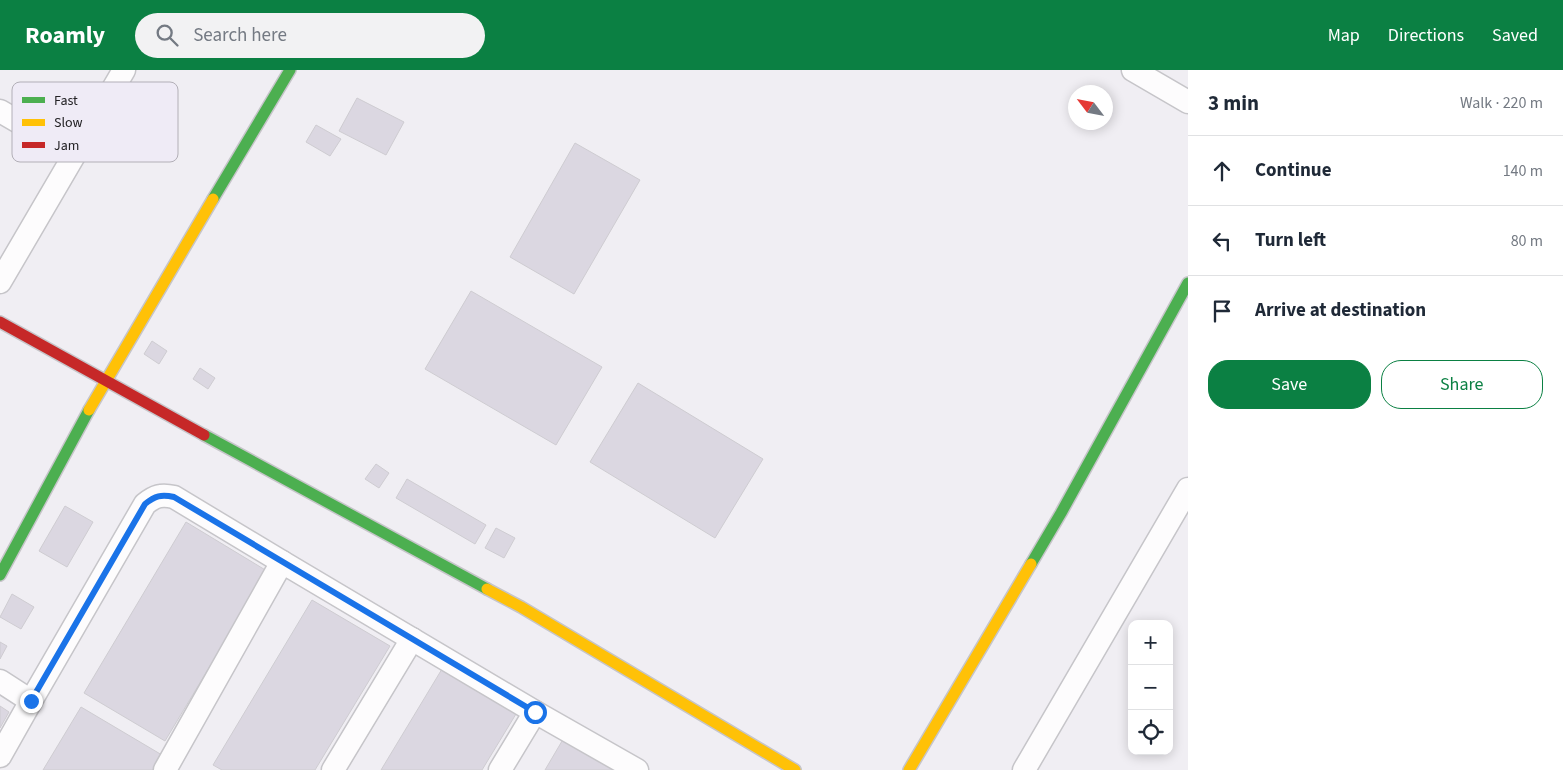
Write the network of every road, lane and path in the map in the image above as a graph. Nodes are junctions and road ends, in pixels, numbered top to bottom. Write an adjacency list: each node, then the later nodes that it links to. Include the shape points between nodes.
1 (124, 70): 4 (street)
2 (290, 70): 12 (street)
3 (1133, 70): 5 (street)
4 (117, 82)
5 (1188, 102)
6 (0, 111): 7 (street)
7 (12, 118)
8 (69, 162): 9 (street)
9 (0, 282)
10 (1188, 283): 26 (street, via 1061,513)
11 (0, 322): 12 (street)
12 (106, 381): 15 (street); 25 (street, via 521,606)
13 (1188, 489): 27 (street)
14 (282, 562): 16 (street); 18 (street, via 174,497 155,496 145,504); 21 (street)
15 (0, 575)
16 (412, 639): 19 (street); 22 (street)
17 (0, 681): 18 (street)
18 (31, 701): 20 (street)
19 (535, 712): 23 (street); 24 (street)
20 (0, 756)
21 (165, 770)
22 (333, 770)
23 (500, 770)
24 (637, 770)
25 (795, 770)
26 (909, 770)
27 (1024, 770)

